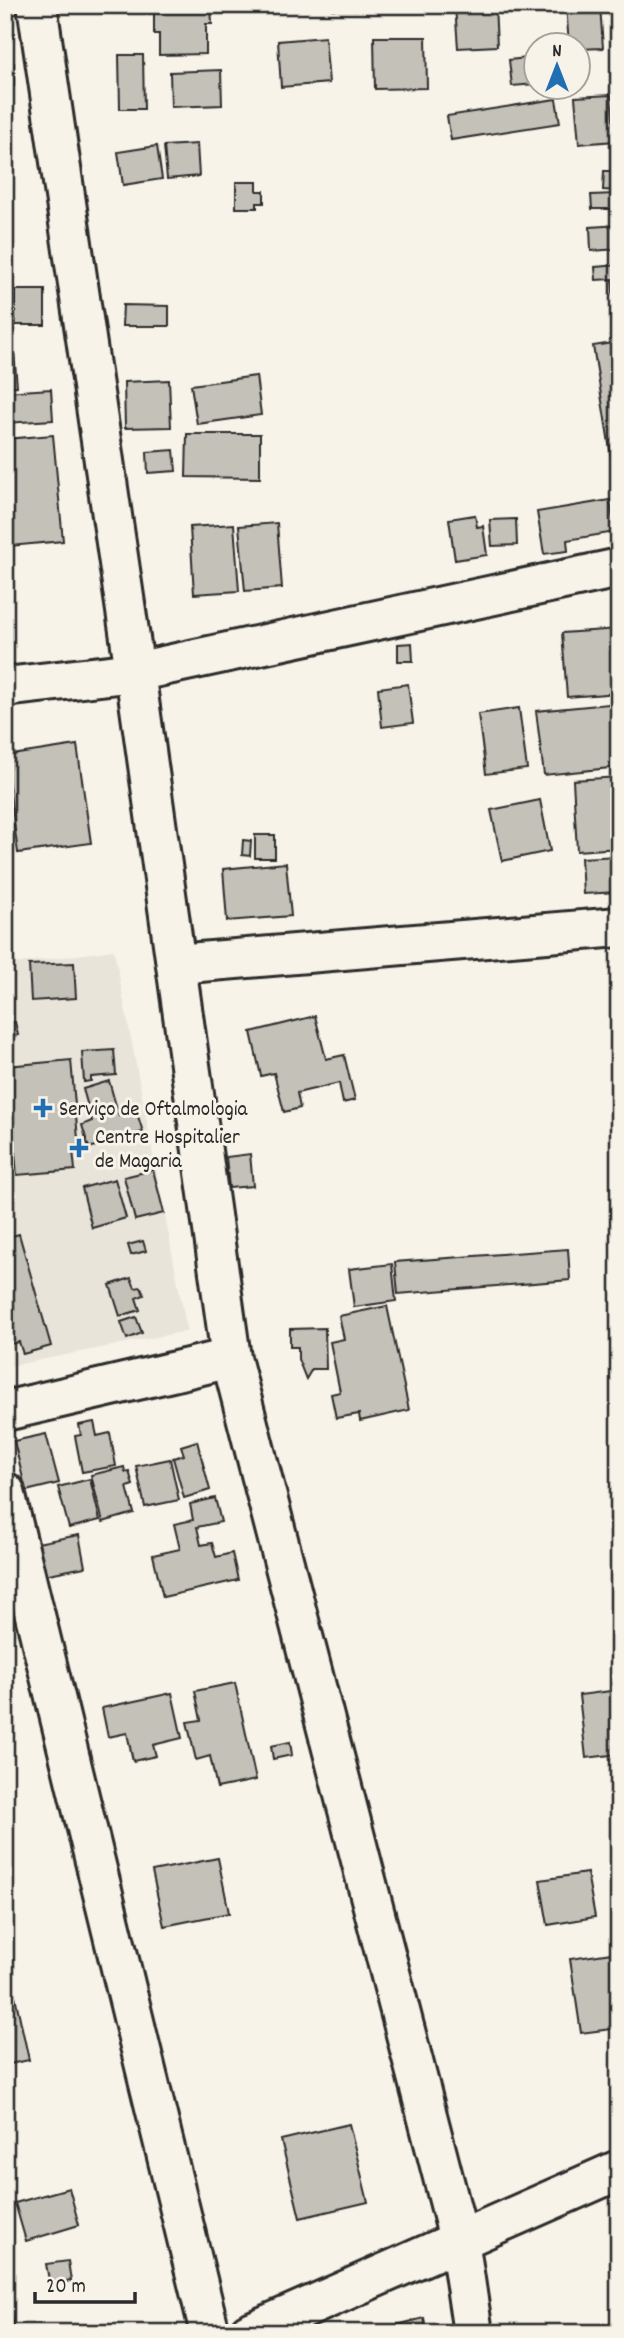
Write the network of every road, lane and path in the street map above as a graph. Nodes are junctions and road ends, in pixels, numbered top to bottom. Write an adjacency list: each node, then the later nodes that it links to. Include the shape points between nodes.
1 (37, 5): 3 (street)
2 (619, 568): 3 (street)
3 (135, 672): 4 (street); 6 (street)
4 (5, 688)
5 (619, 927): 6 (street)
6 (176, 964): 7 (street)
7 (231, 1358): 8 (street); 11 (street)
8 (5, 1411)
9 (5, 1492): 12 (street)
10 (619, 2170): 11 (street)
11 (459, 2239): 13 (street); 14 (street)
12 (210, 2333)
13 (249, 2333)
14 (473, 2333)

